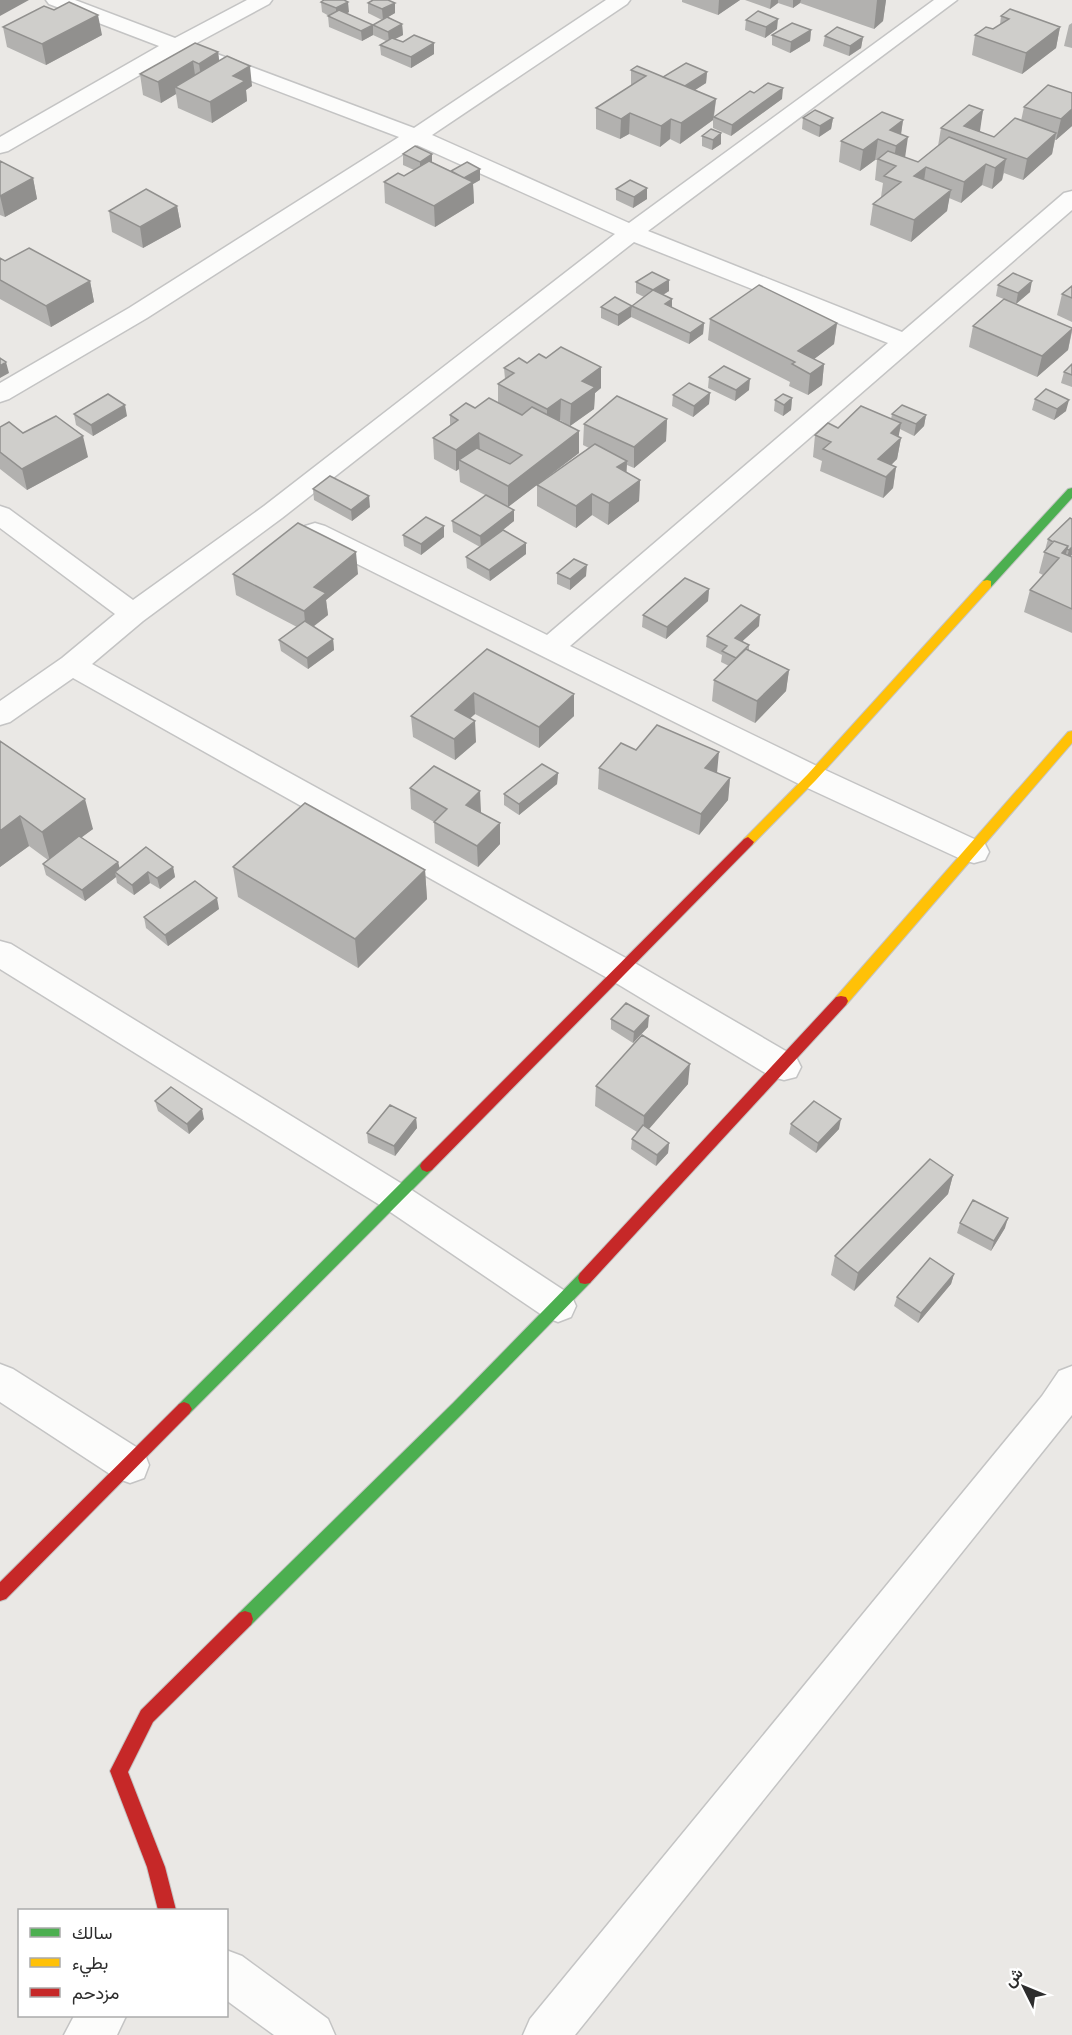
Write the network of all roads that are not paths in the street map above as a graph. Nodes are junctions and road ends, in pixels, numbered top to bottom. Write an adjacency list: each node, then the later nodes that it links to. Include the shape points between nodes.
1 (56, 0): 5 (street)
2 (262, 0): 5 (street)
3 (620, 0): 6 (street)
4 (947, 0): 9 (street)
5 (175, 46): 6 (street); 7 (street)
6 (416, 136): 9 (street); 11 (street, via 138,313)
7 (0, 146)
8 (1072, 198): 10 (street)
9 (631, 233): 10 (street); 13 (street)
10 (904, 341): 16 (street)
11 (0, 393)
12 (1072, 491): 20 (street)
13 (273, 512): 15 (street); 16 (street)
14 (0, 515): 15 (street)
15 (133, 614): 17 (street)
16 (551, 647): 20 (street)
17 (72, 665): 18 (street); 23 (street)
18 (0, 715)
19 (1072, 735): 21 (street)
20 (812, 777): 21 (street); 23 (street)
21 (974, 852): 24 (street)
22 (0, 953): 25 (street)
23 (622, 971): 24 (street); 25 (street)
24 (784, 1067): 26 (street)
25 (395, 1197): 26 (street); 29 (street)
26 (558, 1306): 31 (street, via 147,1716 119,1770 156,1867)
27 (0, 1381): 29 (street)
28 (1072, 1383): 36 (street)
29 (130, 1465): 30 (street)
30 (0, 1593)
31 (166, 1909)
32 (228, 1973): 35 (street)
33 (102, 2017): 34 (street)
34 (87, 2035)
35 (312, 2035)
36 (546, 2035)

